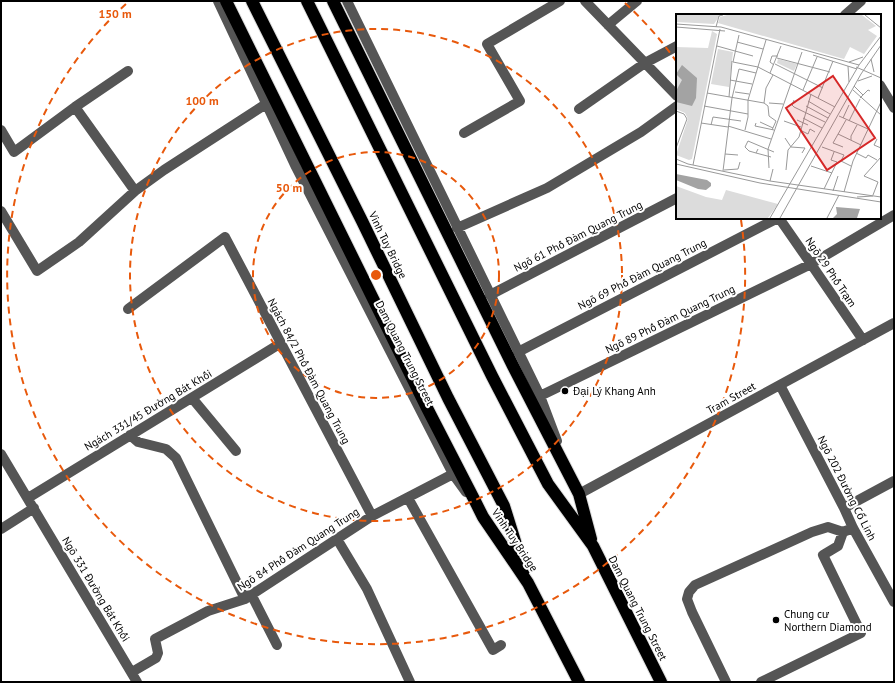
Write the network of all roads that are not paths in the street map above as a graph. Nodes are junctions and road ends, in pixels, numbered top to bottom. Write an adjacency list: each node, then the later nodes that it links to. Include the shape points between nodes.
1 (218, 1): 18 (street, Dam Quang Trung Street)
2 (226, 1): 54 (highway, Vinh Tuy Bridge, via 427,408)
3 (252, 1): 60 (highway, Vinh Tuy Bridge, via 504,506)
4 (307, 1): 59 (highway, via 548,484)
5 (333, 1): 46 (highway)
6 (347, 1): 31 (street)
7 (560, 1): 24 (street, via 487,44 520,101)
8 (585, 1): 12 (street)
9 (637, 1): 12 (street)
10 (861, 1): 11 (street)
11 (846, 14)
12 (608, 25): 14 (street)
13 (676, 47): 14 (street)
14 (645, 63): 17 (street); 22 (street)
15 (128, 71): 19 (street)
16 (881, 87): 21 (street)
17 (676, 95)
18 (266, 104): 25 (street); 45 (street, Dam Quang Trung Street)
19 (75, 107): 23 (street, via 14,152); 25 (street)
20 (676, 107): 31 (street, via 641,132 547,188)
21 (894, 108)
22 (579, 109)
23 (1, 130)
24 (464, 133)
25 (135, 191): 27 (street, via 79,242 37,271)
26 (676, 199): 33 (street, Ngõ 61 Phố Đàm Quang Trung)
27 (1, 211)
28 (894, 215): 32 (street, Ngõ 89 Phố Đàm Quang Trung)
29 (776, 219): 38 (street, Ngõ 69 Phố Đàm Quang Trung)
30 (779, 219): 32 (street, Ngõ 29 Phố Trạm)
31 (457, 228): 33 (street)
32 (811, 264): 36 (street, Ngõ 29 Phố Trạm); 40 (street, Ngõ 89 Phố Đàm Quang Trung)
33 (490, 295): 38 (street)
34 (128, 309): 37 (street, Ngách 84/2 Phố Đàm Quang Trung, via 225,237)
35 (894, 323): 36 (street, Tram Street)
36 (863, 340): 39 (street, Tram Street)
37 (281, 343): 41 (street, Ngách 331/45 Đường Bát Khối); 53 (street, Ngách 84/2 Phố Đàm Quang Trung)
38 (518, 352): 40 (street)
39 (780, 385): 48 (street, Tram Street); 52 (street, Ngõ 202 Đường Cổ Linh)
40 (540, 396): 46 (street)
41 (192, 398): 42 (street, Ngách 331/45 Đường Bát Khối); 43 (street)
42 (130, 435): 49 (street, Ngách 331/45 Đường Bát Khối); 61 (street, via 138,442 166,449 176,458)
43 (236, 451)
44 (1, 454): 49 (street, Ngõ 331 Đường Bát Khối)
45 (453, 474): 50 (street, Ngõ 84 Phố Đàm Quang Trung); 54 (street, Dam Quang Trung Street)
46 (569, 474): 48 (highway)
47 (894, 481): 52 (street)
48 (579, 494): 59 (highway)
49 (28, 498): 51 (street, Ngõ 331 Đường Bát Khối)
50 (408, 498): 53 (street, Ngõ 84 Phố Đàm Quang Trung); 64 (street, via 493,650)
51 (34, 508): 55 (street); 65 (street, Ngõ 331 Đường Bát Khối)
52 (844, 508): 56 (street, Ngõ 202 Đường Cổ Linh)
53 (372, 516): 58 (street, Ngõ 84 Phố Đàm Quang Trung)
54 (484, 517): 60 (highway, Vinh Tuy Bridge)
55 (1, 528)
56 (853, 528): 57 (street); 62 (street, Ngõ 202 Đường Cổ Linh)
57 (843, 532): 70 (street, via 828,527 812,532 695,585 689,592 687,599 692,612); 71 (street, via 838,546 823,555 861,633)
58 (337, 539): 61 (street, Ngõ 84 Phố Đàm Quang Trung); 67 (street, via 367,589)
59 (593, 546): 69 (highway, Dam Quang Trung Street)
60 (528, 583): 68 (highway)
61 (248, 596): 63 (street); 65 (street, Ngõ 84 Phố Đàm Quang Trung, via 208,611 155,639 158,653 156,658)
62 (894, 602)
63 (277, 645)
64 (501, 645)
65 (132, 672): 66 (street, Ngõ 331 Đường Bát Khối)
66 (137, 682)
67 (410, 682)
68 (579, 682)
69 (661, 682)
70 (726, 682)
71 (761, 682)

